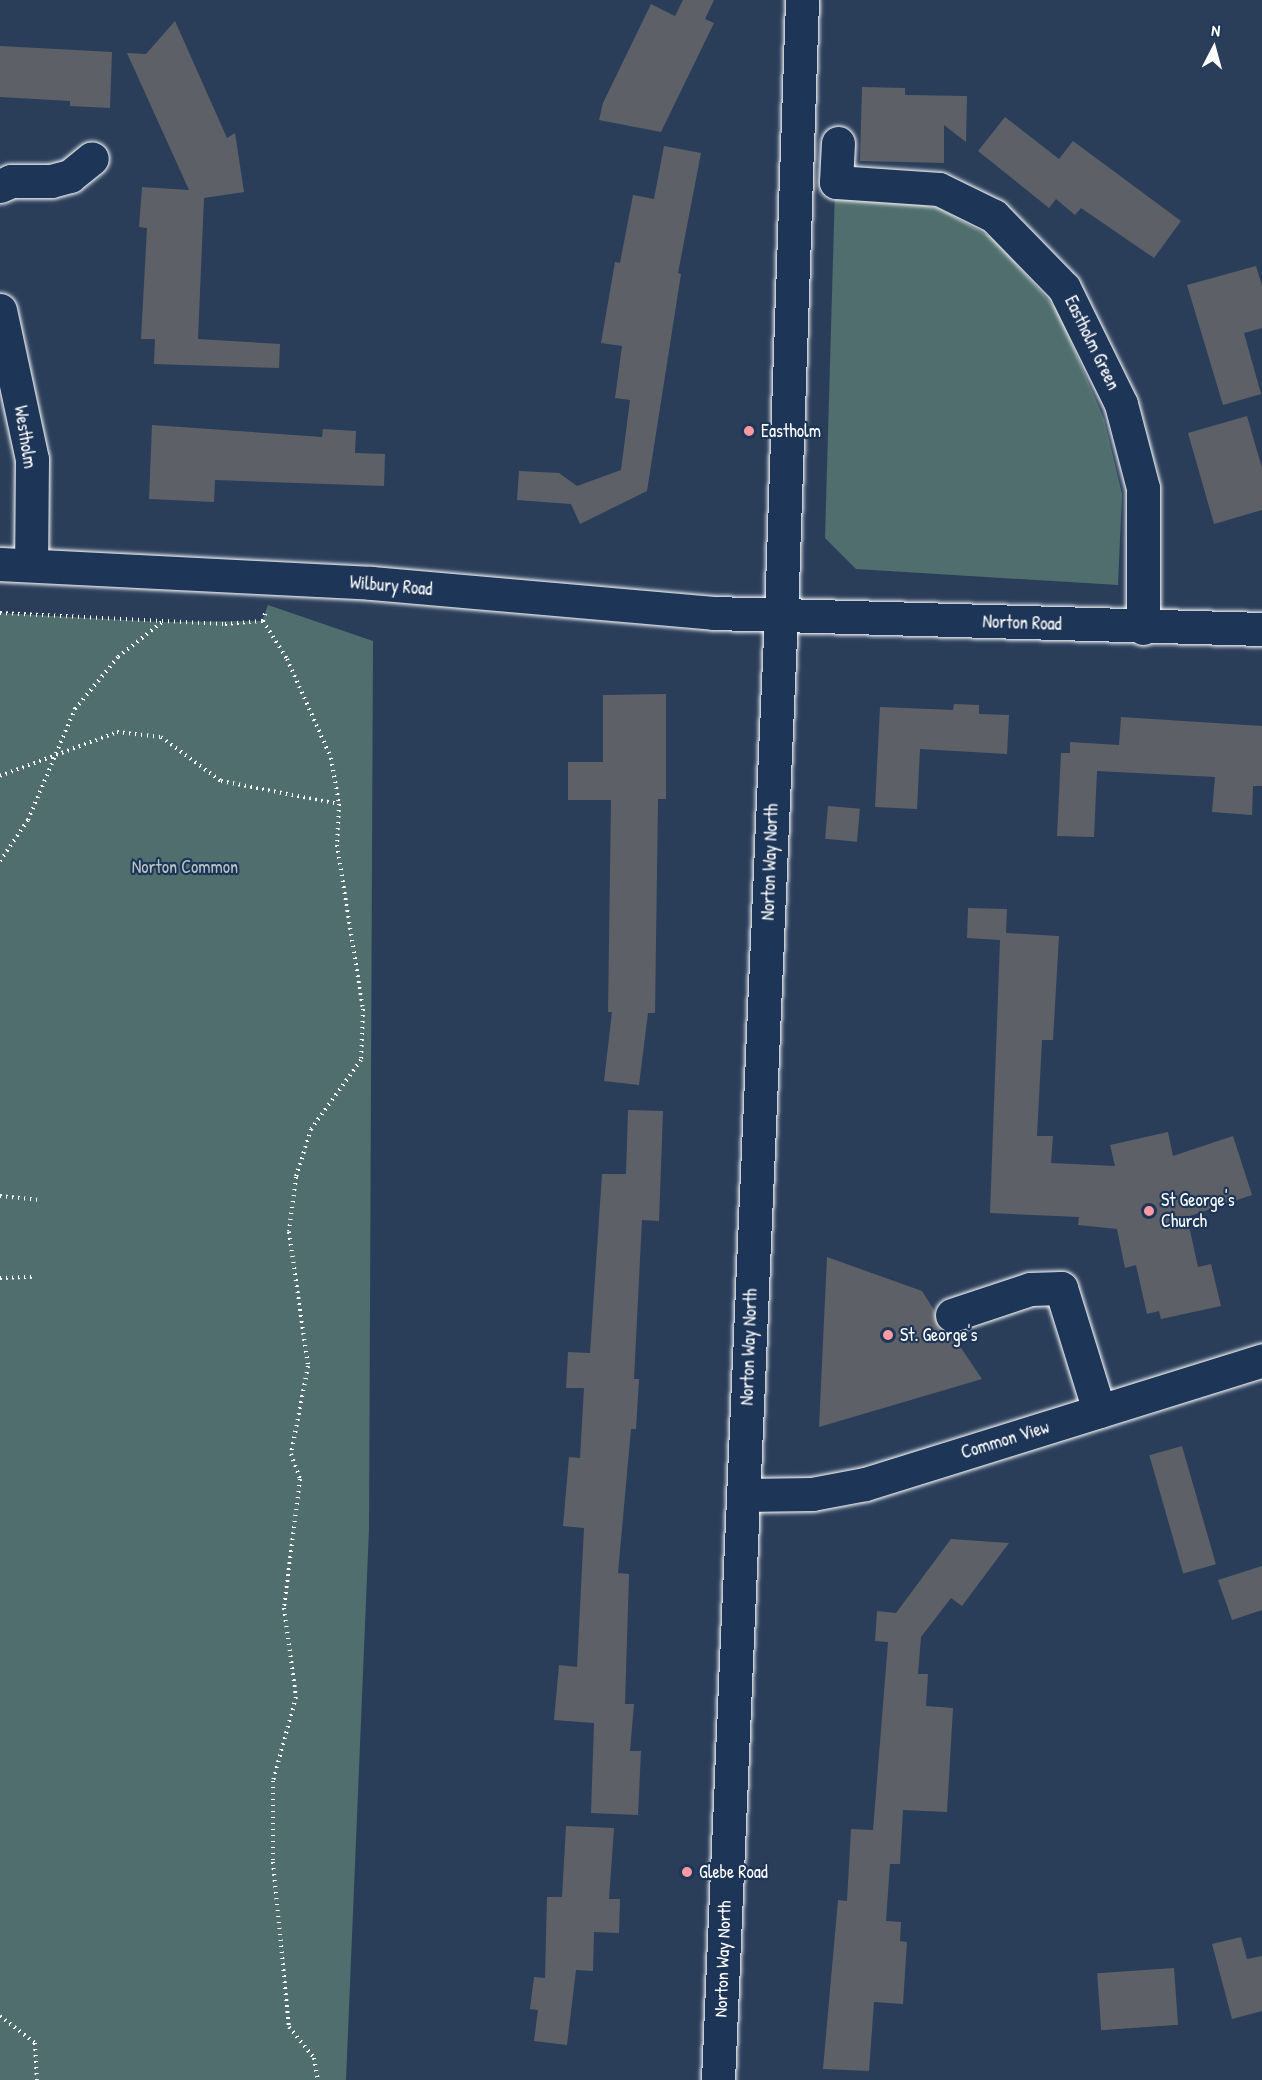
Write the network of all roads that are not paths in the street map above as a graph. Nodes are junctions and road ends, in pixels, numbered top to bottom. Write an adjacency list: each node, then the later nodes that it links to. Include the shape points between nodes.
1 (802, 0): 7 (street)
2 (838, 144): 8 (street, Eastholm Green, via 836,182 939,189 994,216 1064,288 1121,404 1143,488)
3 (92, 158): 4 (street, via 70,176 51,181 11,181)
4 (0, 186)
5 (0, 310): 6 (street, Westholm, via 32,459)
6 (16, 565): 7 (street, Wilbury Road, via 371,583 714,613)
7 (781, 615): 8 (street, Norton Road); 13 (street, Norton Way North)
8 (1143, 628): 9 (street, Norton Road)
9 (1262, 630)
10 (952, 1315): 12 (street, via 1030,1289 1061,1288)
11 (1262, 1359): 12 (street, Common View)
12 (1099, 1411): 13 (street, Common View, via 835,1491)
13 (743, 1495): 14 (street, Norton Way North)
14 (718, 2080)

